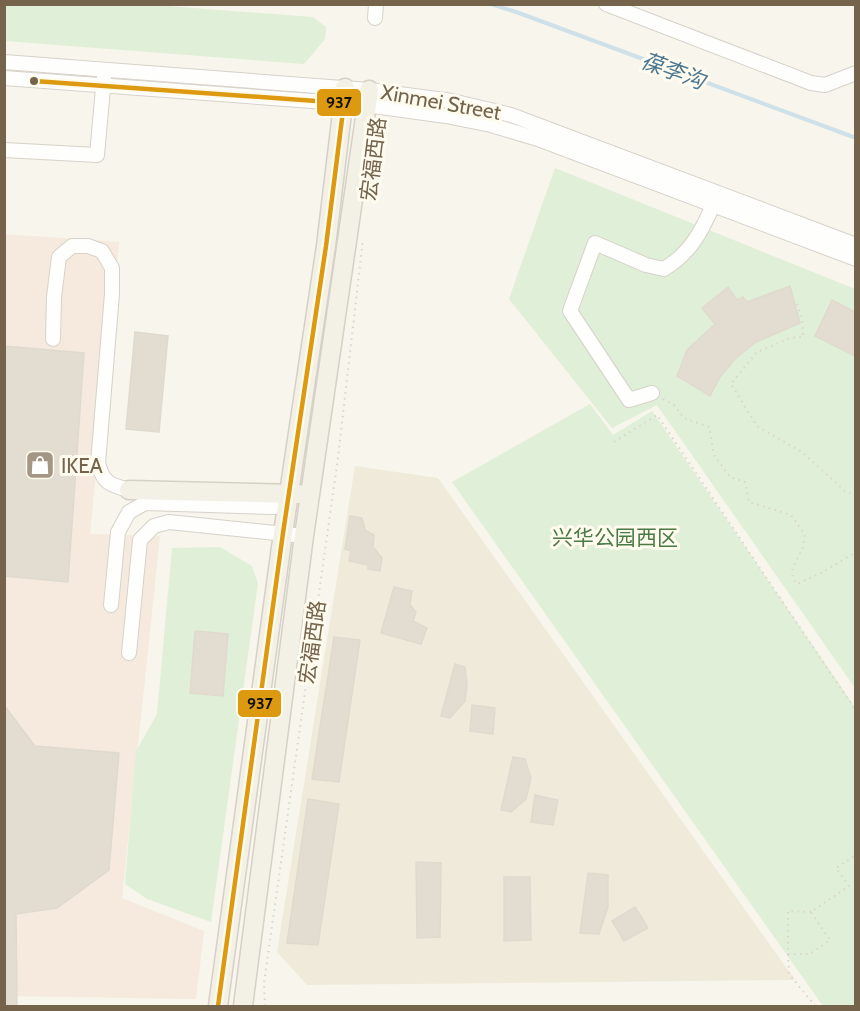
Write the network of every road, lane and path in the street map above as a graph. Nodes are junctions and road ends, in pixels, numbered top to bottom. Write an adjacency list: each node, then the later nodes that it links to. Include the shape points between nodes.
1 (606, 4): 4 (street, via 811,83 825,85)
2 (4, 62): 3 (street, Xinmei Street)
3 (105, 69): 6 (street); 7 (street, Xinmei Street)
4 (855, 73)
5 (4, 78): 6 (street, Xinmei Street)
6 (103, 86): 7 (street, Xinmei Street); 9 (street, via 97,155)
7 (345, 96): 8 (street, Xinmei Street); 19 (main road, 宏福西路)
8 (367, 98): 10 (street, Xinmei Street, via 538,139); 12 (street, Xinmei Street, via 452,101 511,115); 20 (main road, 宏福西路)
9 (4, 150)
10 (713, 205): 13 (street, Xinmei Street); 16 (street, via 702,232 680,259 664,269 646,266 596,243 570,310 629,400)
11 (364, 236): 34 (path, 宏福西路, via 338,458 264,983)
12 (855, 245)
13 (855, 259)
14 (797, 304): 21 (path, via 803,337 790,338 757,352 731,384 757,426 802,452 844,491)
15 (53, 339): 18 (street, via 59,257 72,246 102,251 112,268 98,463 102,477 114,487)
16 (652, 393): 25 (path, via 674,405 684,418 710,427 714,454 730,477 745,482 749,502 791,515 805,535 792,566 797,584)
17 (614, 442): 28 (path, via 657,415)
18 (129, 490): 19 (main road)
19 (290, 494): 20 (main road); 23 (main road, 宏福西路)
20 (310, 495): 24 (main road, 宏福西路)
21 (855, 495)
22 (274, 507): 26 (street, via 146,503 129,512 118,532)
23 (283, 533): 24 (street); 27 (street, via 169,522 154,526 140,540); 32 (main road, 宏福西路)
24 (304, 536): 33 (main road, 宏福西路)
25 (855, 552)
26 (111, 605)
27 (129, 653)
28 (855, 711)
29 (855, 855): 30 (path, via 836,868 849,886)
30 (811, 912): 31 (path, via 788,911); 31 (path, via 830,940 810,954)
31 (788, 954): 35 (path, via 789,974)
32 (218, 1006)
33 (243, 1006)
34 (265, 1006)
35 (815, 1006)

